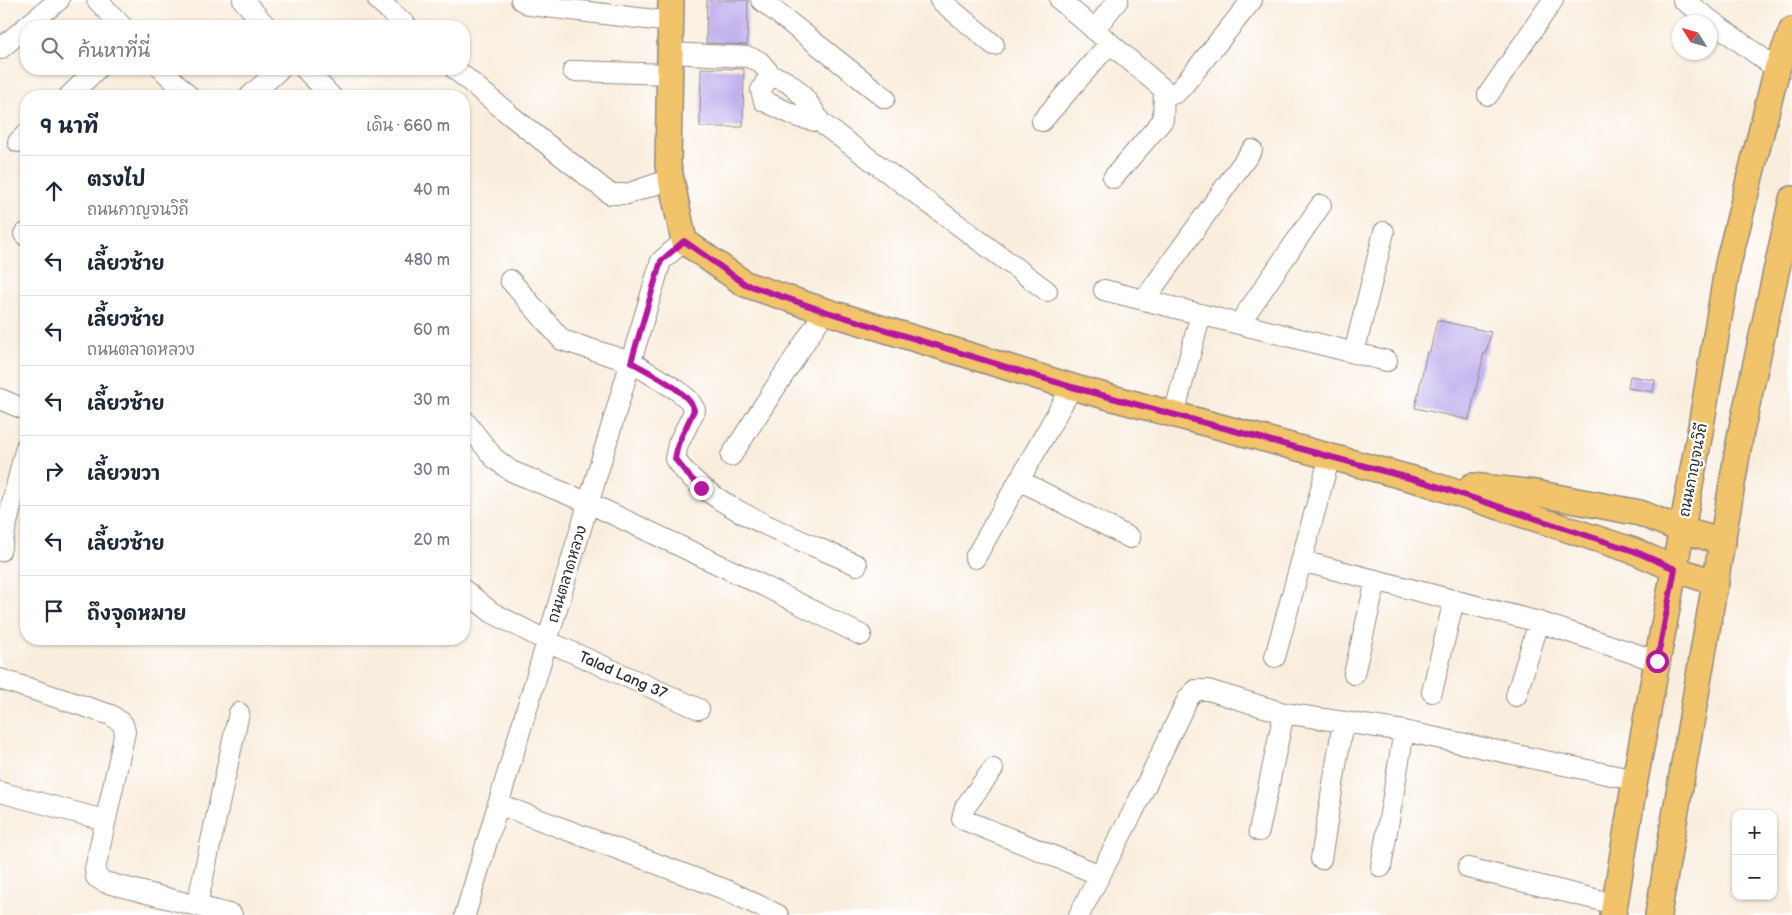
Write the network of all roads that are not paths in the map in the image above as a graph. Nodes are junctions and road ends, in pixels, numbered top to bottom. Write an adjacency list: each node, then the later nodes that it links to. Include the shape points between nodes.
1 (59, 0): 14 (street)
2 (98, 0): 15 (street)
3 (243, 0): 16 (street)
4 (378, 0): 17 (street)
5 (521, 0): 13 (street, via 530,5)
6 (761, 0): 38 (street)
7 (940, 0): 22 (street)
8 (1060, 0): 18 (street)
9 (1118, 0): 18 (street)
10 (1252, 0): 36 (street, via 1182,87 1176,93)
11 (1553, 0): 37 (street)
12 (1683, 0): 25 (street)
13 (671, 11): 24 (main road)
14 (35, 20)
15 (116, 20)
16 (261, 20)
17 (400, 20)
18 (1094, 30): 21 (street)
19 (1792, 30): 25 (main road, ถนนกาญจนวิถี)
20 (20, 33): 23 (street)
21 (1109, 44): 36 (street); 39 (street)
22 (994, 45)
23 (0, 49)
24 (670, 64): 26 (street); 42 (main road, via 668,165); 49 (street, via 748,57 759,61 773,77 763,86 761,95 764,101 798,117 820,122)
25 (1777, 69): 68 (main road, ถนนกาญจนวิถี, via 1728,264)
26 (573, 71)
27 (92, 75): 32 (street)
28 (168, 75): 33 (street)
29 (273, 75): 34 (street)
30 (311, 75): 35 (street)
31 (462, 75): 42 (street, via 610,194 627,194)
32 (78, 90)
33 (183, 90)
34 (257, 90)
35 (325, 90)
36 (1164, 92): 41 (street, via 1163,120)
37 (1488, 96)
38 (884, 98)
39 (1042, 121)
40 (1252, 150): 50 (street)
41 (1113, 178)
42 (671, 179): 46 (main road)
43 (1792, 199): 70 (main road, via 1748,398)
44 (1321, 205): 53 (street)
45 (1384, 232): 54 (street)
46 (684, 241): 51 (main road, via 745,284); 56 (street, ถนนตลาดหลวง, via 661,261)
47 (510, 280): 56 (street, via 562,340)
48 (1104, 290): 50 (street)
49 (1047, 291)
50 (1144, 300): 52 (street)
51 (824, 311): 57 (main road); 62 (street)
52 (1201, 314): 53 (street); 60 (street)
53 (1239, 324): 54 (street)
54 (1354, 353): 55 (street)
55 (1387, 361)
56 (631, 362): 67 (street, ถนนตลาดหลวง); 74 (street, via 677,390 693,404 692,418 675,452 675,459 701,488 747,515)
57 (1072, 387): 60 (main road); 65 (street)
58 (0, 399): 59 (street)
59 (20, 407)
60 (1174, 414): 63 (main road)
61 (470, 428): 67 (street, via 494,458 510,470)
62 (731, 456)
63 (1330, 456): 66 (main road); 73 (street)
64 (20, 470): 71 (street)
65 (1019, 480): 69 (street); 72 (street)
66 (1424, 482): 68 (main road, via 1544,495 1640,513); 75 (main road, via 1634,551)
67 (589, 503): 81 (street); 82 (street, ถนนตลาดหลวง)
68 (1682, 530): 70 (main road); 75 (main road, ถนนกาญจนวิถี)
69 (1130, 538)
70 (1723, 542): 77 (main road)
71 (0, 552)
72 (975, 558)
73 (1301, 561): 76 (street); 83 (street)
74 (857, 565)
75 (1675, 569): 77 (main road); 84 (main road, ถนนกาญจนวิถี)
76 (1376, 580): 79 (street); 85 (street)
77 (1716, 583): 110 (main road)
78 (470, 595): 82 (street, Talad Lang 37, via 491,612)
79 (1454, 600): 80 (street); 87 (street)
80 (1539, 622): 84 (street); 88 (street)
81 (861, 635)
82 (547, 641): 89 (street, Talad Lang 37); 97 (street, ถนนตลาดหลวง)
83 (1275, 657)
84 (1657, 661): 95 (main road, ถนนกาญจนวิถี)
85 (1354, 674)
86 (0, 679): 98 (street, via 111,715 120,721 124,732)
87 (1432, 692)
88 (1516, 696)
89 (699, 709)
90 (239, 713): 104 (street)
91 (1284, 713): 92 (street); 99 (street); 103 (street, via 1208,690 1193,691)
92 (1343, 722): 93 (street); 100 (street)
93 (1404, 731): 95 (street); 101 (street)
94 (993, 769): 103 (street, via 965,807 962,819)
95 (1635, 780): 105 (main road, ถนนกาญจนวิถี)
96 (0, 792): 98 (street)
97 (498, 804): 107 (street, ถนนตลาดหลวง); 108 (street, via 729,891)
98 (104, 820): 104 (street, via 96,877 104,882)
99 (1259, 831)
100 (1321, 859)
101 (1381, 867)
102 (1468, 868): 105 (street)
103 (1100, 875): 109 (street)
104 (197, 905): 106 (street)
105 (1614, 910)
106 (232, 915)
107 (465, 915)
108 (778, 915)
109 (1079, 915)
110 (1658, 915)

